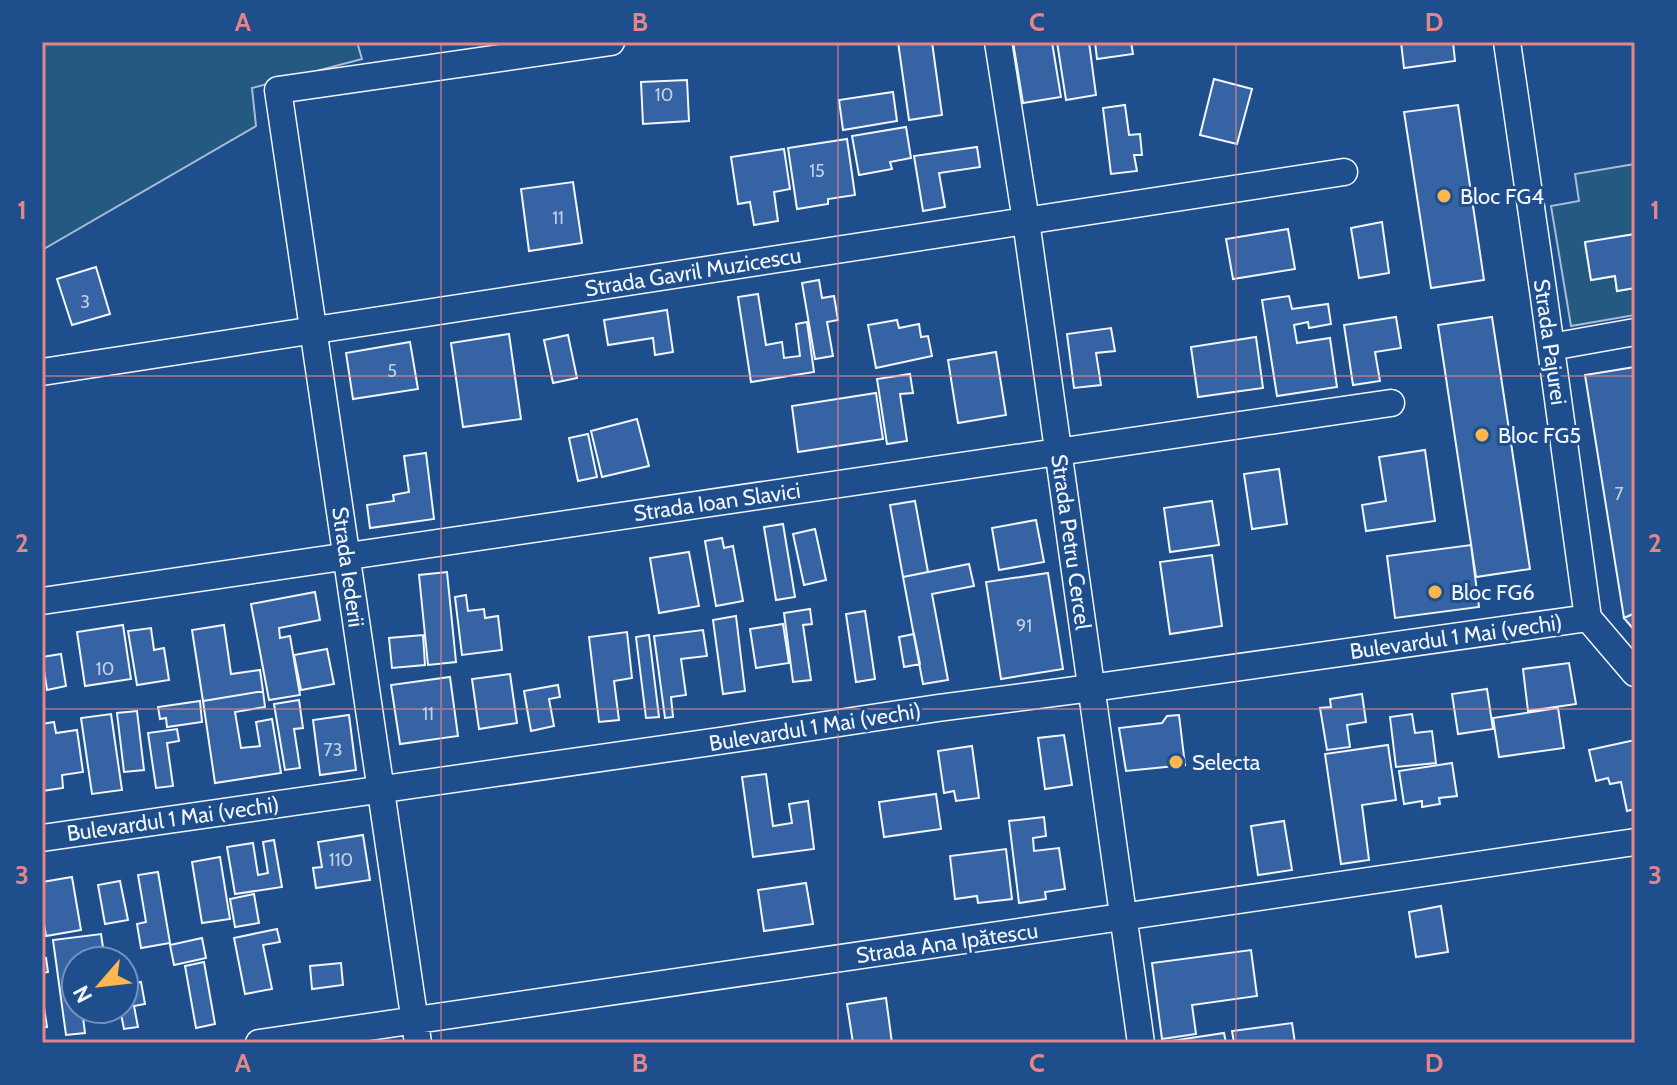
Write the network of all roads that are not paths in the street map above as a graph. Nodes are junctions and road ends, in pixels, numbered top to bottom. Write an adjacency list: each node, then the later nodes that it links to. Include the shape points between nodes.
1 (611, 42): 6 (street, Strada Iederii, via 278,90)
2 (998, 42): 5 (street, Strada Petru Cercel)
3 (1507, 42): 8 (street, Strada Pajurei)
4 (1344, 172): 5 (street, Strada Gavril Muzicescu)
5 (1026, 221): 6 (street, Strada Gavril Muzicescu); 11 (street, Strada Petru Cercel)
6 (314, 331): 9 (street, Strada Gavril Muzicescu); 12 (street, Strada Iederii)
7 (1635, 332): 8 (street)
8 (1551, 347): 14 (street, Strada Pajurei)
9 (42, 372)
10 (1391, 403): 11 (street, Strada Ioan Slavici)
11 (1058, 452): 12 (street, Strada Ioan Slavici); 16 (street, Strada Petru Cercel)
12 (347, 557): 13 (street, Strada Ioan Slavici); 17 (street, Strada Iederii)
13 (42, 601)
14 (1588, 618): 15 (street); 16 (street, Bulevardul 1 Mai (vechi))
15 (1635, 673)
16 (1091, 688): 17 (street, Bulevardul 1 Mai (vechi)); 20 (street, Strada Petru Cercel)
17 (381, 789): 18 (street, Bulevardul 1 Mai (vechi)); 21 (street, Strada Iederii)
18 (42, 838)
19 (1635, 842): 20 (street, Strada Ana Ipătescu)
20 (1124, 917): 21 (street, Strada Ana Ipătescu); 23 (street, Strada Petru Cercel)
21 (416, 1032): 22 (street, Strada Ana Ipătescu)
22 (259, 1043)
23 (1141, 1043)

